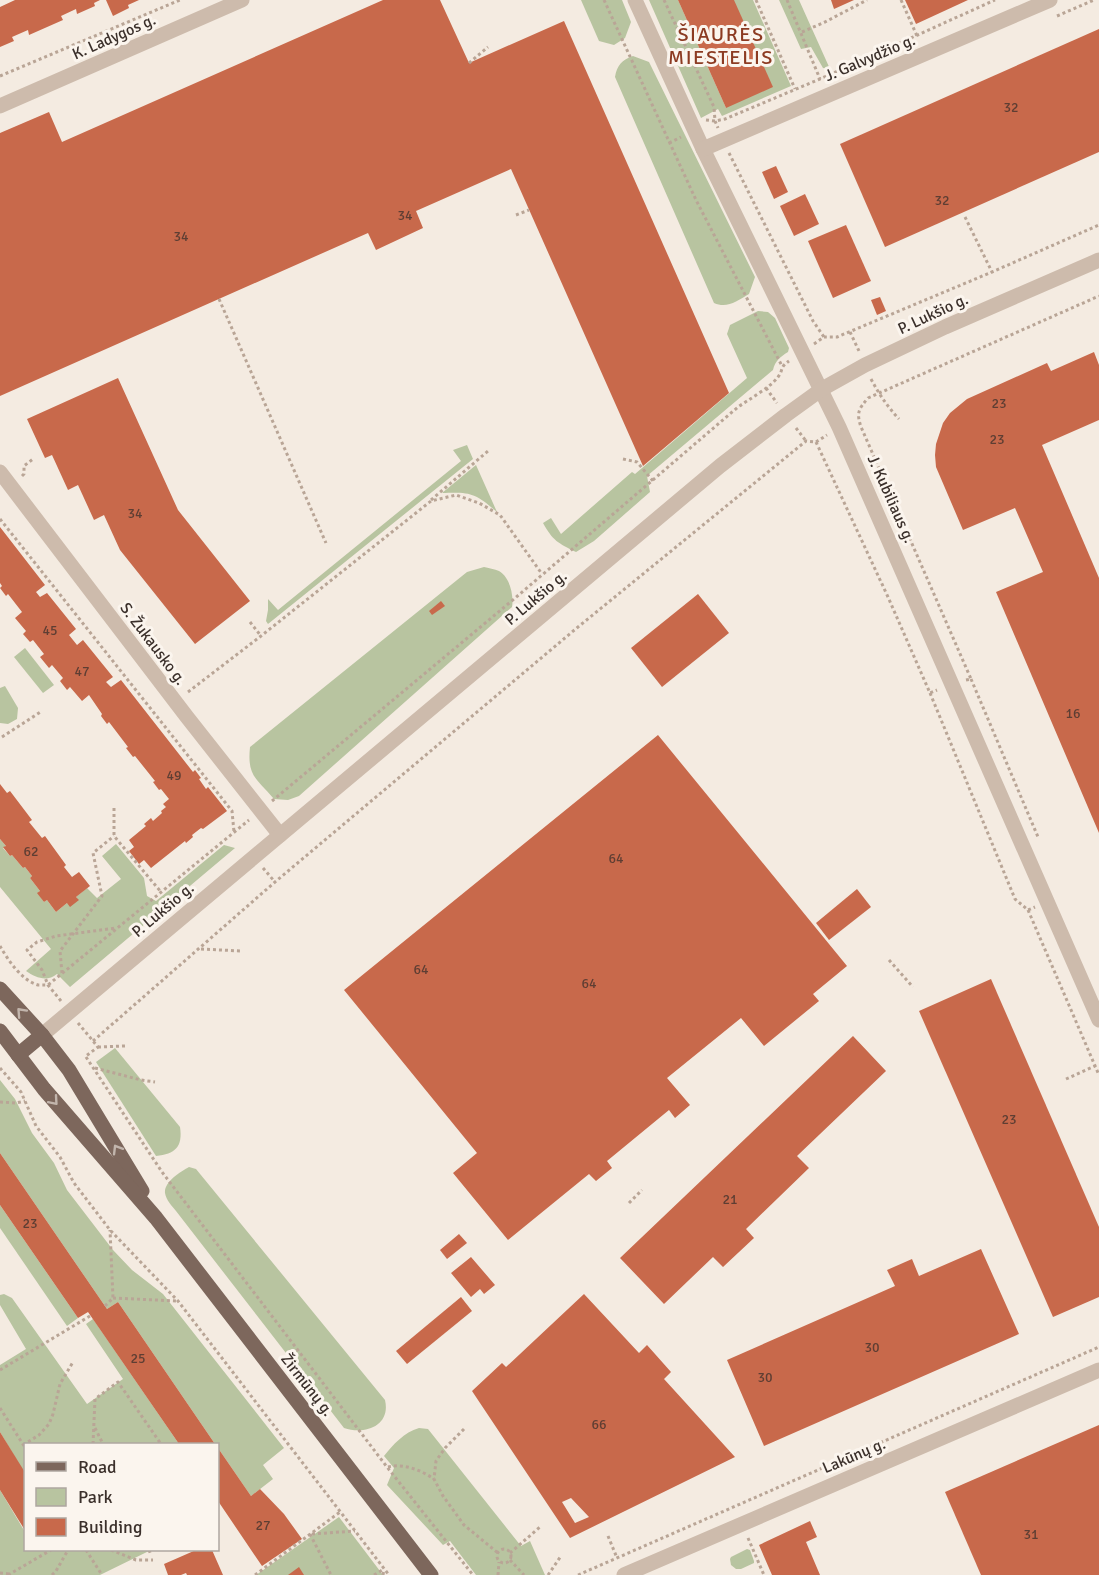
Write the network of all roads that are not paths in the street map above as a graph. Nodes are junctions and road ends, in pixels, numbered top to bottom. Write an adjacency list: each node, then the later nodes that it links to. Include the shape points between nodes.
1 (242, 0): 4 (street, K. Ladygos g.)
2 (635, 0): 5 (street, J. Kubiliaus g.)
3 (1050, 0): 5 (street, J. Galvydžio g.)
4 (0, 106)
5 (703, 149): 7 (street, J. Kubiliaus g.)
6 (1099, 260): 7 (street, P. Lukšio g., via 935,332)
7 (822, 389): 9 (street, P. Lukšio g., via 720,466); 11 (street, J. Kubiliaus g.)
8 (0, 472): 9 (street, S. Žukausko g.)
9 (280, 835): 13 (street, P. Lukšio g.)
10 (0, 989): 13 (main road, Žirmūnų g., one-way to 10)
11 (1099, 1020)
12 (0, 1031): 14 (main road, Žirmūnų g.)
13 (42, 1035): 14 (main road); 15 (main road, Žirmūnų g., one-way to 13, via 69,1070)
14 (18, 1056): 15 (main road, Žirmūnų g., one-way to 15)
15 (156, 1218): 17 (main road, Žirmūnų g.)
16 (1099, 1370): 18 (street, Lakūnų g.)
17 (431, 1575)
18 (624, 1575)

